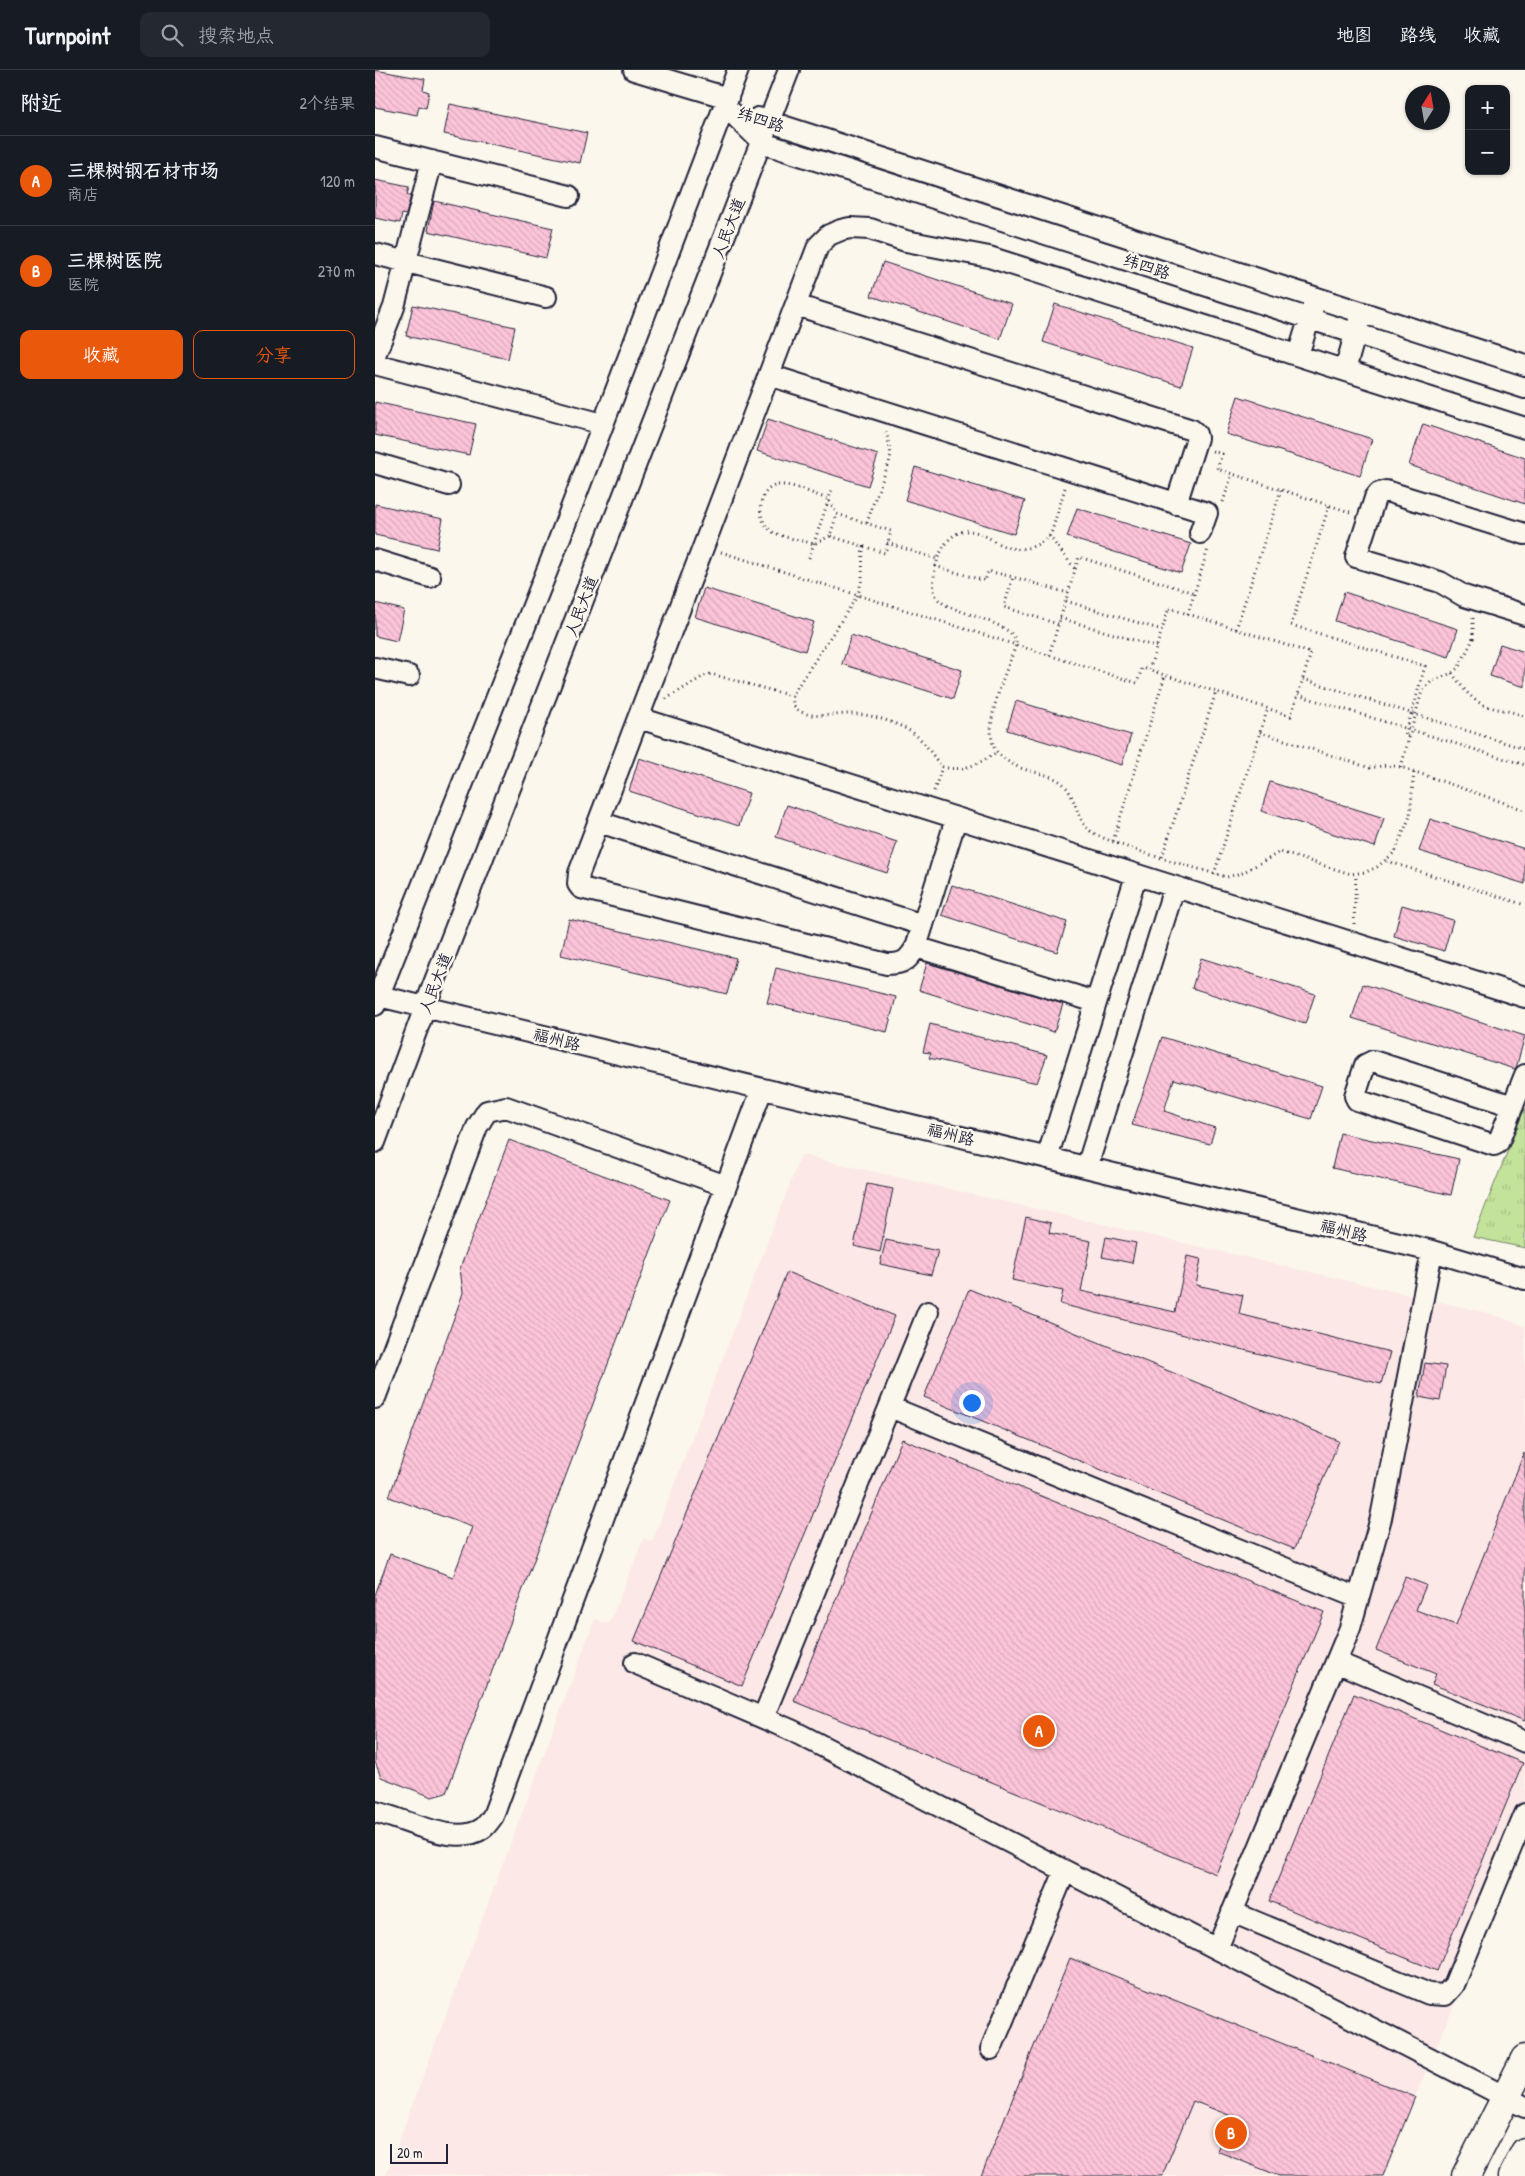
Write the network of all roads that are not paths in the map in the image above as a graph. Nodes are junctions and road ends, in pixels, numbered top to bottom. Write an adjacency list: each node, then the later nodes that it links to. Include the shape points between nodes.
1 (634, 70): 4 (street)
2 (738, 70): 4 (street)
3 (789, 70): 5 (street, 人民大道)
4 (726, 102): 5 (street, 纬四路); 6 (street, 纬四路); 25 (street)
5 (769, 122): 6 (street, 人民大道); 13 (street, 纬四路)
6 (762, 142): 16 (street, 纬四路); 47 (street, 人民大道)
7 (375, 147): 8 (street)
8 (432, 161): 9 (street); 11 (street)
9 (569, 196)
10 (375, 254): 11 (street)
11 (406, 262): 12 (street); 18 (street, via 394,308)
12 (545, 297)
13 (1315, 298): 15 (street, 纬四路); 16 (street)
14 (795, 305): 19 (street, via 821,240 850,228 870,229 906,241 989,257); 23 (street); 29 (street, via 1192,430 1197,434 1195,446)
15 (1362, 312): 17 (street); 21 (street, 纬四路)
16 (1309, 318): 17 (street, 纬四路); 19 (street)
17 (1356, 333): 22 (street); 24 (street, 纬四路)
18 (375, 355)
19 (1298, 355): 22 (street)
20 (375, 364): 25 (street)
21 (1525, 365)
22 (1345, 370): 26 (street)
23 (769, 375): 29 (street); 37 (street)
24 (1525, 388)
25 (603, 424): 44 (street)
26 (1525, 428)
27 (375, 463): 28 (street)
28 (449, 485)
29 (1176, 504): 30 (street, via 1207,513)
30 (1200, 534)
31 (1525, 534): 34 (street, via 1386,491 1375,498 1356,557 1440,582 1472,598)
32 (375, 560): 33 (street)
33 (430, 577)
34 (1525, 615)
35 (375, 668): 36 (street)
36 (409, 676)
37 (639, 718): 38 (street); 39 (street)
38 (956, 819): 40 (street); 42 (street)
39 (599, 822): 42 (street); 43 (street, via 579,872 581,888 887,964 907,962)
40 (1145, 879): 41 (street); 46 (street)
41 (1174, 888): 45 (street); 53 (street)
42 (923, 925): 43 (street)
43 (916, 947): 46 (street)
44 (376, 998): 47 (street, 福州路)
45 (1525, 998)
46 (1096, 1002): 52 (street)
47 (425, 1007): 49 (street, 福州路); 51 (street, 人民大道)
48 (1525, 1075): 50 (street)
49 (762, 1089): 52 (street, 福州路); 54 (street)
50 (1513, 1106): 50 (street, via 1497,1143 1489,1145 1357,1100 1355,1096 1365,1065 1373,1061)
51 (375, 1142)
52 (1047, 1158): 53 (street, 福州路)
53 (1087, 1168): 55 (street, 福州路)
54 (726, 1186): 58 (street, via 506,1107 487,1111 477,1126); 65 (street, via 493,1816 483,1828 466,1834 434,1831)
55 (1432, 1251): 56 (street, 福州路); 60 (street, via 1381,1518)
56 (1525, 1279)
57 (929, 1312): 59 (street)
58 (375, 1398)
59 (890, 1407): 60 (street); 63 (street)
60 (1358, 1598): 61 (street)
61 (1336, 1662): 64 (street); 68 (street)
62 (635, 1663): 63 (street)
63 (763, 1718): 67 (street)
64 (1525, 1742)
65 (375, 1812)
66 (1525, 1814): 68 (street, via 1453,1985 1445,1995 1429,1994)
67 (1065, 1871): 69 (street); 70 (street)
68 (1232, 1912): 69 (street)
69 (1217, 1949): 72 (street)
70 (991, 2049)
71 (1525, 2059): 72 (highway)
72 (1516, 2102): 74 (highway)
73 (1525, 2152): 75 (highway)
74 (1466, 2176)
75 (1513, 2176)

